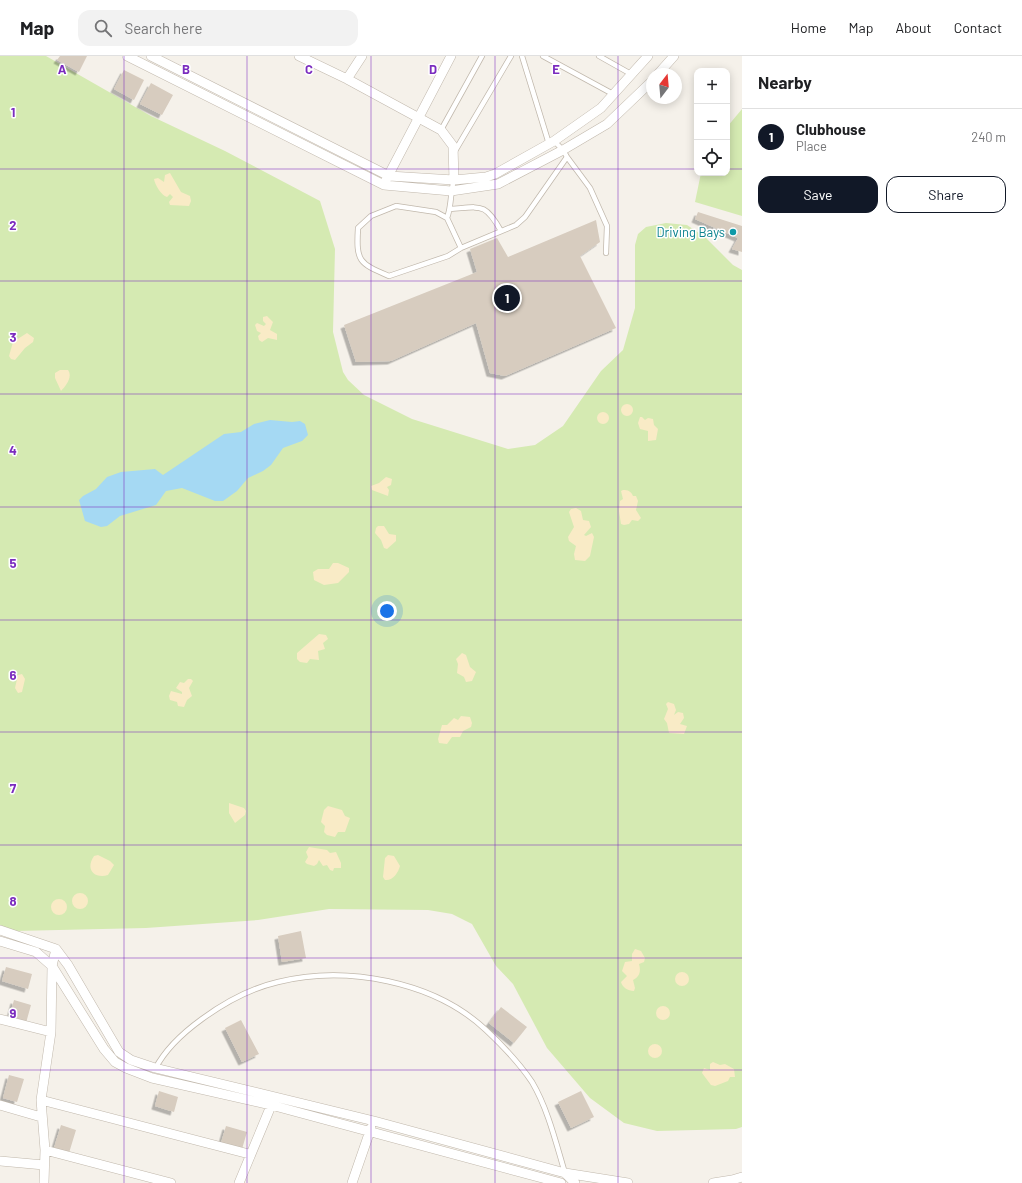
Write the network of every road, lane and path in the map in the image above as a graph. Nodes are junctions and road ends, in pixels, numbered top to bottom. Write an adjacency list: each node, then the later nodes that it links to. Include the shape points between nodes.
1 (127, 56): 25 (street)
2 (151, 56): 23 (street)
3 (299, 56): 15 (street)
4 (362, 56): 15 (street)
5 (451, 56): 18 (street)
6 (482, 56): 19 (lane)
7 (511, 56): 21 (lane)
8 (522, 56): 20 (lane)
9 (543, 56): 17 (lane)
10 (599, 56): 14 (lane)
11 (648, 56): 14 (street)
12 (674, 56): 13 (street)
13 (663, 68)
14 (631, 74): 17 (street)
15 (347, 79): 18 (street)
16 (646, 86): 22 (street, via 607,124)
17 (613, 94): 20 (street, via 601,108)
18 (418, 117): 19 (street); 23 (street)
19 (441, 130): 21 (street, via 453,146)
20 (552, 143): 22 (lane); 24 (street, via 495,174)
21 (453, 154): 24 (street)
22 (565, 154): 26 (street, via 498,184); 29 (lane, via 525,216 516,225); 31 (lane, via 590,188 607,226)
23 (389, 176): 24 (street); 25 (street)
24 (454, 180): 26 (lane)
25 (384, 185): 26 (street)
26 (451, 191): 27 (lane)
27 (450, 210): 28 (lane); 29 (lane, via 479,207 486,209 492,214)
28 (447, 218): 30 (lane); 30 (lane, via 436,212 396,206 371,216 358,228 356,250 362,262 389,276 448,256)
29 (501, 231): 30 (lane)
30 (460, 248)
31 (606, 253)
32 (0, 930): 34 (street)
33 (0, 941): 35 (street, via 36,952)
34 (56, 949): 35 (street); 38 (street, via 119,1052 131,1060)
35 (52, 966): 37 (street); 39 (street, via 110,1057 126,1068)
36 (0, 1019): 37 (street)
37 (52, 1032): 41 (street)
38 (155, 1068): 39 (lane); 40 (street); 51 (lane, via 170,1046 193,1026 218,1008 271,984 313,976 346,975 382,980 420,991 458,1008 485,1030 532,1082 546,1112)
39 (152, 1078): 43 (street)
40 (274, 1097): 43 (street); 45 (street)
41 (41, 1100): 44 (street); 48 (street)
42 (0, 1105): 44 (street)
43 (271, 1106): 46 (street); 48 (street)
44 (41, 1117): 47 (street)
45 (374, 1121): 46 (street); 51 (street)
46 (370, 1132): 56 (street); 57 (street)
47 (45, 1150): 50 (street); 54 (street)
48 (249, 1154): 55 (street)
49 (0, 1161): 50 (street)
50 (44, 1165): 53 (street)
51 (565, 1173): 58 (street); 59 (street)
52 (742, 1177): 60 (street)
53 (44, 1183)
54 (171, 1183)
55 (239, 1183)
56 (352, 1183)
57 (561, 1183)
58 (575, 1183)
59 (628, 1183)
60 (713, 1183)

